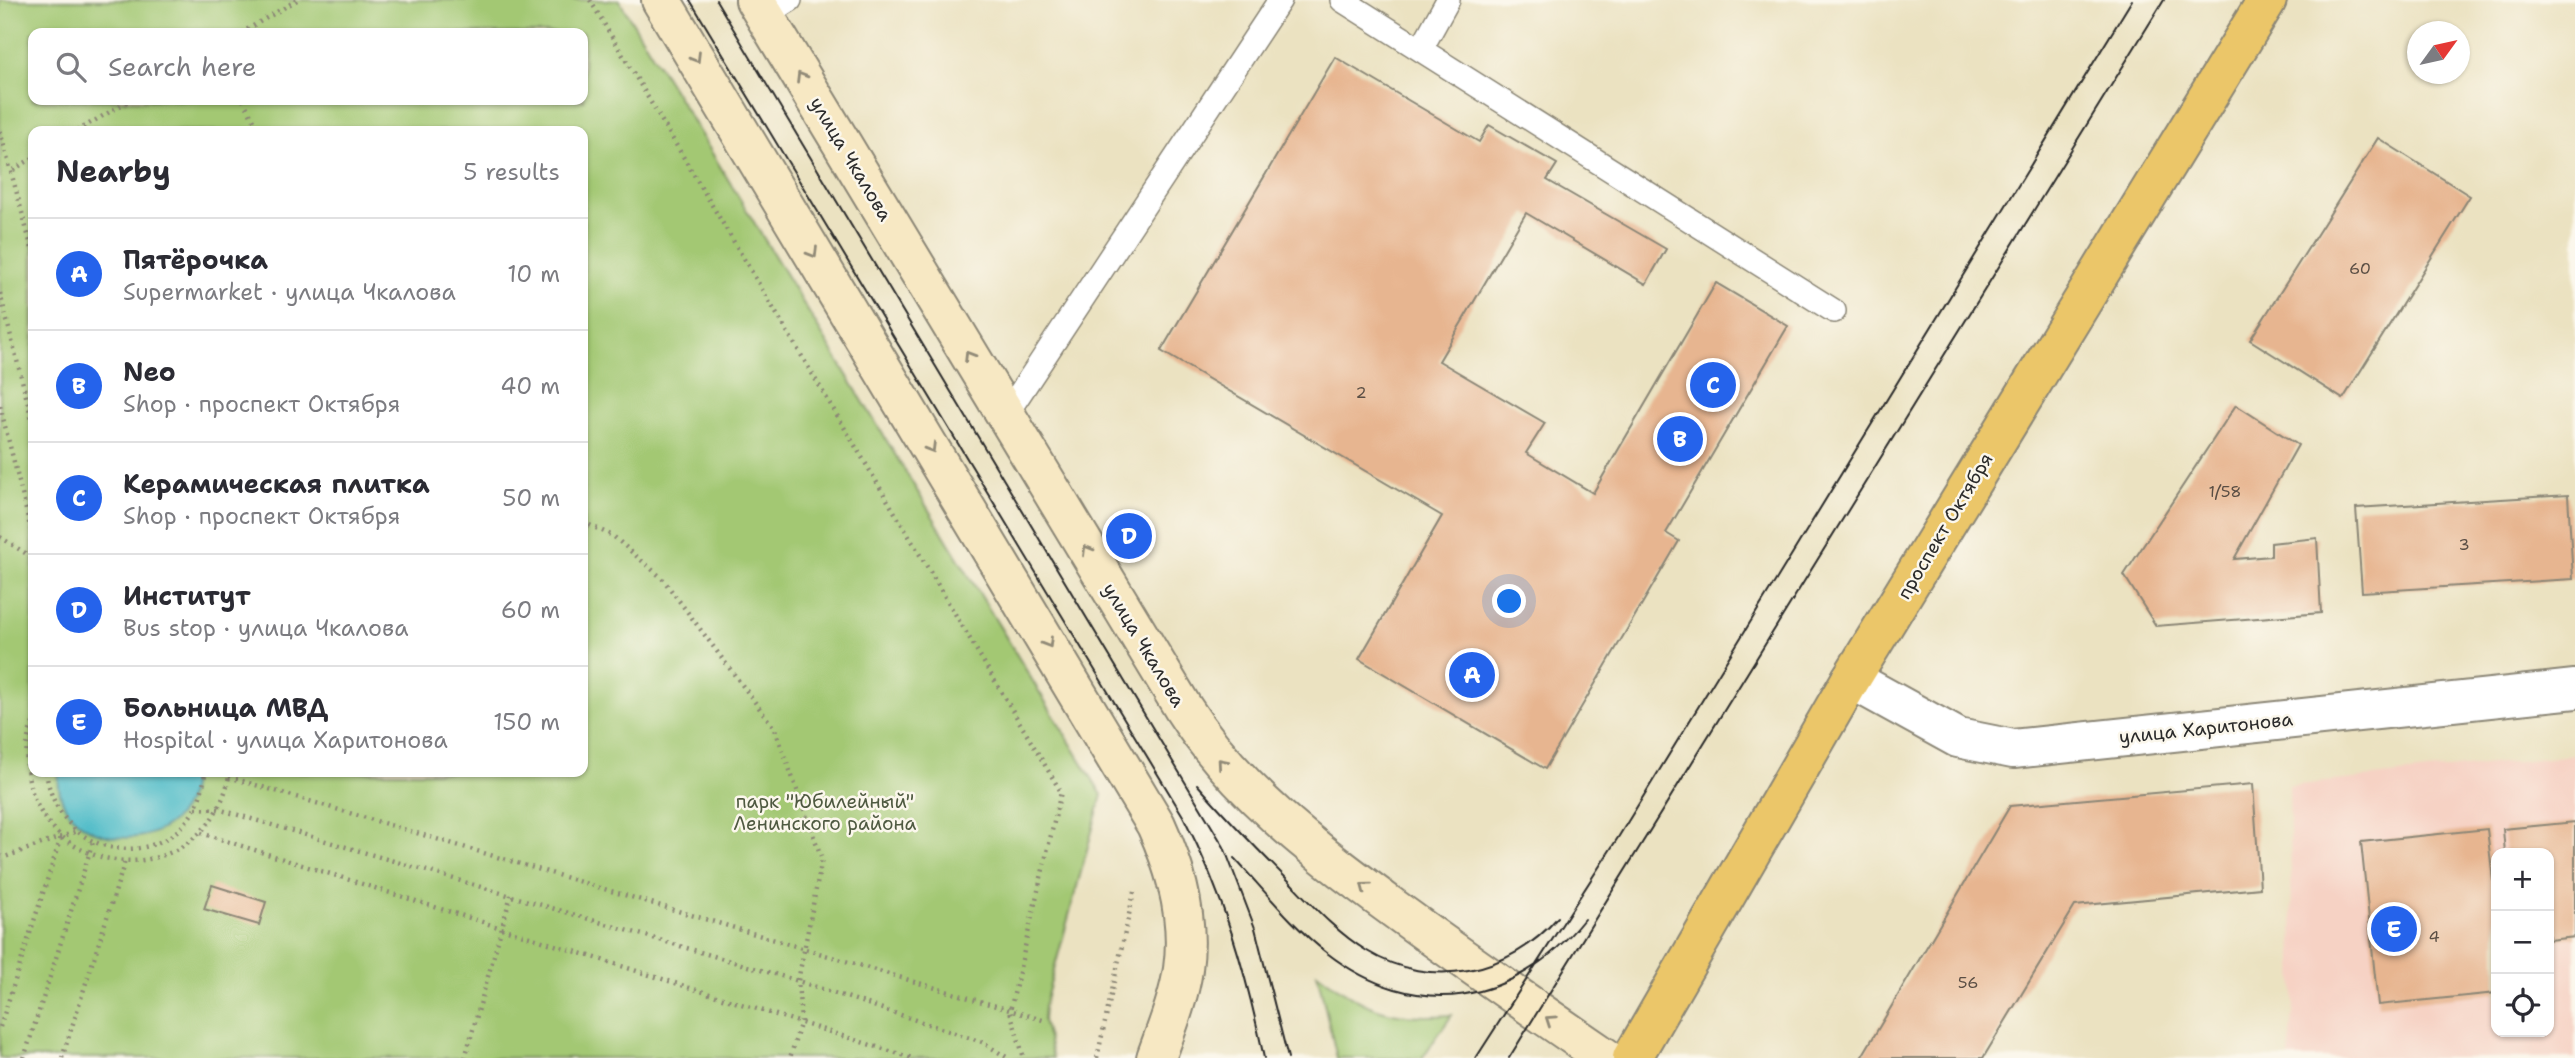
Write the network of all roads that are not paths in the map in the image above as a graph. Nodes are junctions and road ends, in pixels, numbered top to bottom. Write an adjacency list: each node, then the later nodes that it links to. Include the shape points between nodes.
1 (661, 0): 12 (main road, one-way to 12, via 1156,825 1175,876 1184,939 1183,970)
2 (1280, 0): 9 (lane)
3 (1342, 0): 7 (lane)
4 (1448, 0): 7 (lane)
5 (2267, 0): 10 (main road, проспект Октября)
6 (770, 5): 9 (main road, улица Чкалова, one-way to 6)
7 (1421, 49): 8 (lane)
8 (1834, 311)
9 (1005, 416): 13 (main road, улица Чкалова, one-way to 9, via 1310,846 1222,764)
10 (1851, 679): 11 (street, улица Харитонова, via 1958,738 2013,749); 14 (main road, проспект Октября)
11 (2575, 689)
12 (1156, 1058)
13 (1606, 1058)
14 (1632, 1058)

